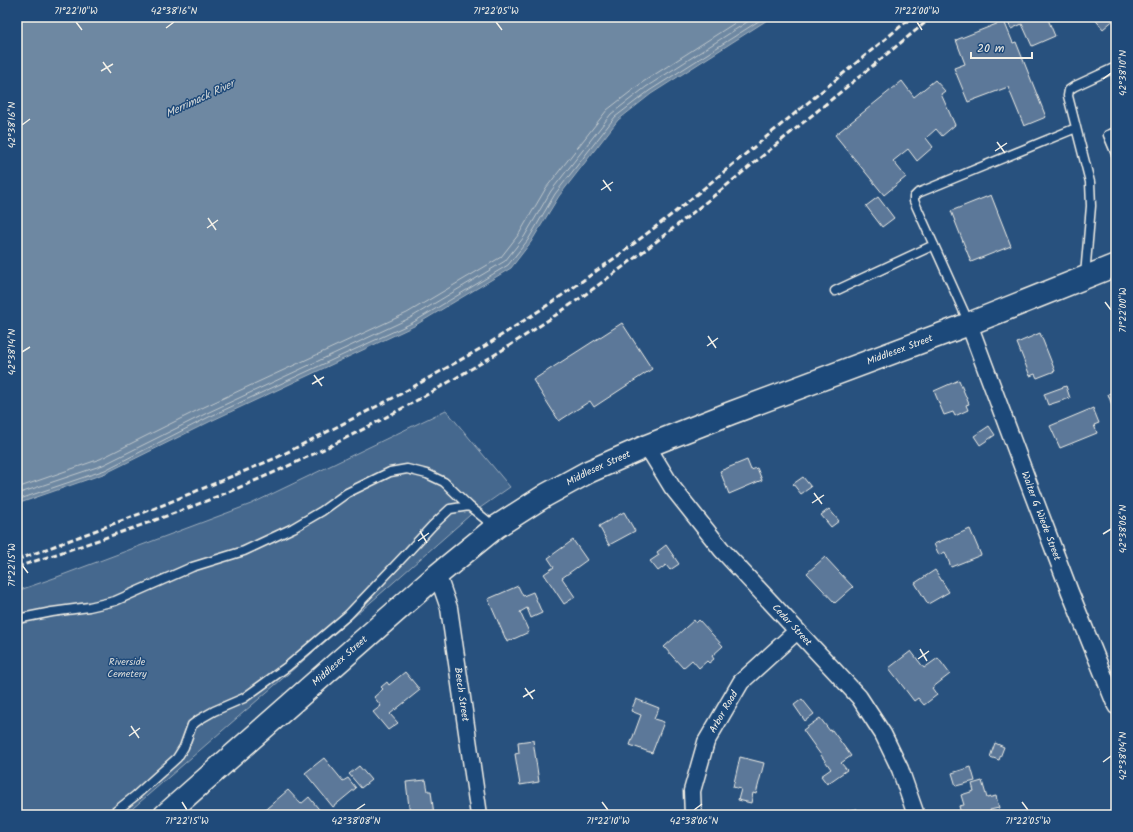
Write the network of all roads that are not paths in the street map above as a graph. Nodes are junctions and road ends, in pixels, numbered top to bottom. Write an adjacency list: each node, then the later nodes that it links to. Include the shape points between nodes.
1 (1116, 68): 2 (lane, via 1069,90 1068,96)
2 (1076, 128): 5 (lane, via 918,192 914,201); 7 (lane, via 1090,182 1091,206)
3 (1116, 132): 4 (lane, via 1108,135)
4 (1116, 154)
5 (934, 245): 8 (lane); 9 (lane)
6 (1116, 265): 7 (main road, Middlesex Street)
7 (1085, 278): 9 (main road, Middlesex Street)
8 (835, 291)
9 (969, 324): 10 (main road, Middlesex Street); 16 (street, Walter G Wiede Street, via 1070,592)
10 (647, 446): 12 (main road, Middlesex Street, via 588,472); 15 (street, Cedar Street, via 672,487 722,550)
11 (469, 506): 12 (lane); 14 (lane, via 444,482 427,474 407,469 390,472 347,493 293,528 244,551 192,567 116,601); 17 (lane, via 450,509 348,615 288,666 244,698 192,725 184,748 177,758)
12 (496, 527): 13 (main road, Middlesex Street)
13 (436, 576): 18 (main road, Middlesex Street); 19 (street, Beech Street, via 450,608)
14 (17, 620)
15 (797, 631): 20 (street, Arbor Road, via 741,682 706,742 692,791); 21 (street, Cedar Street, via 859,697 879,728 900,770)
16 (1116, 704)
17 (111, 815)
18 (165, 815)
19 (479, 815)
20 (693, 815)
21 (916, 815)

